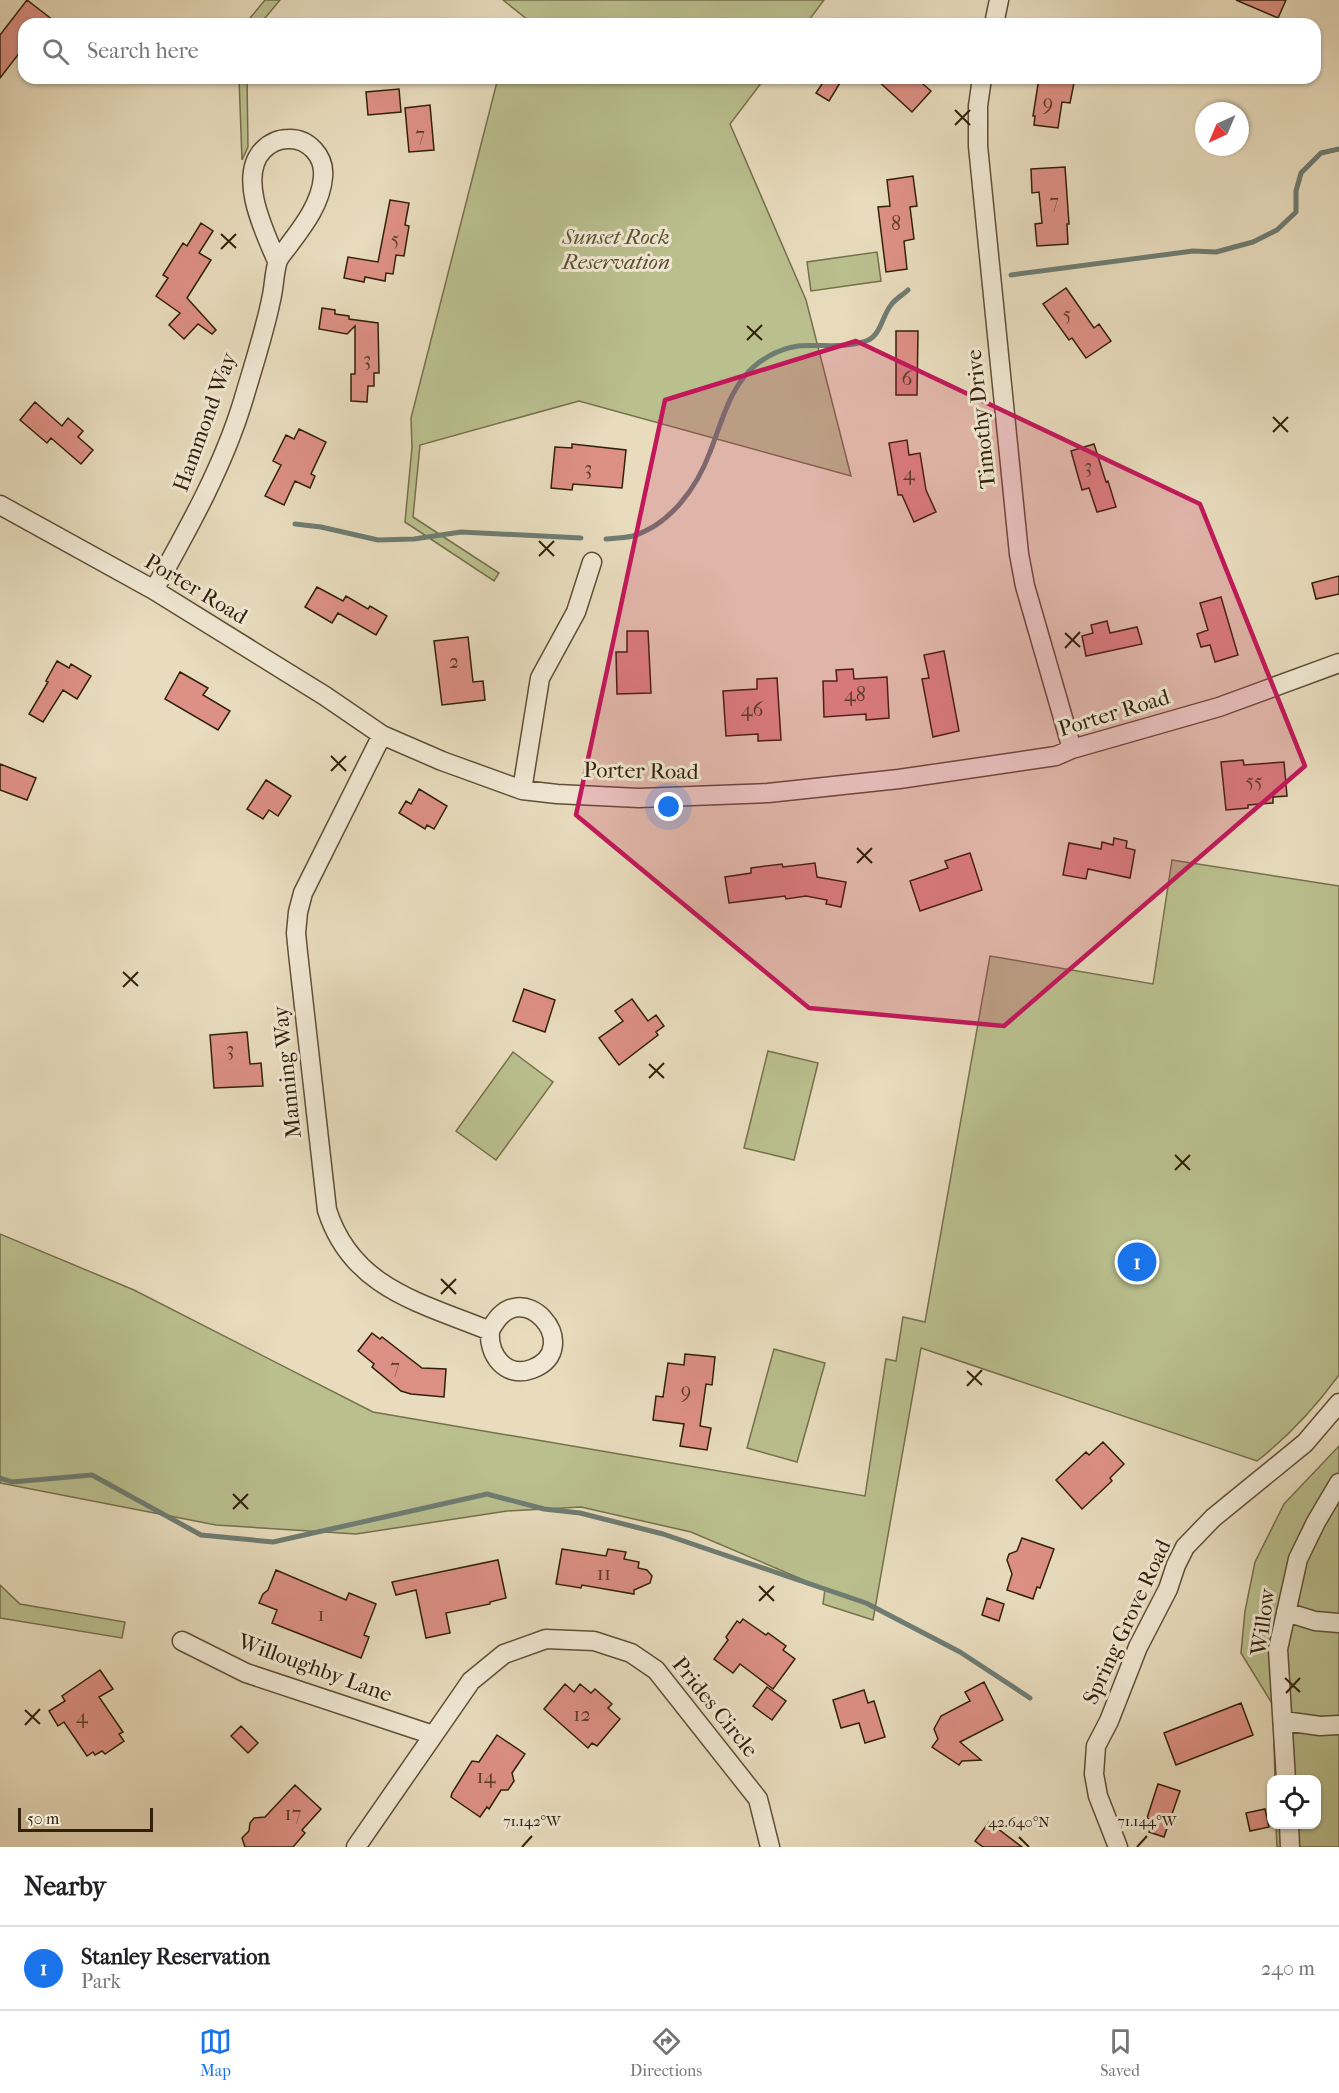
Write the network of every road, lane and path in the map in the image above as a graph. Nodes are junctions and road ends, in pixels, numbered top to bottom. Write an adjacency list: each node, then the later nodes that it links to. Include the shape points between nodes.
1 (999, 0): 2 (street)
2 (995, 18)
3 (981, 84): 10 (street, Timothy Drive, via 978,146 1019,554)
4 (277, 261): 4 (street, Hammond Way, via 257,210 254,169 258,157 270,144 293,139 314,150 323,166 323,178 318,201); 7 (street, Hammond Way, via 272,298 243,401 199,508)
5 (0, 505): 7 (street, Porter Road)
6 (592, 562): 11 (street, via 576,612 540,678)
7 (154, 590): 9 (street, Porter Road)
8 (1339, 663): 10 (street, Porter Road, via 1219,707)
9 (382, 735): 11 (street, Porter Road); 12 (street, Manning Way, via 311,874 298,912 296,933 327,1210 340,1243 372,1277 399,1294)
10 (1072, 749): 11 (street, Porter Road, via 1056,756 899,779 768,793 639,798)
11 (522, 790)
12 (490, 1331)
13 (1339, 1403): 25 (street, Spring Grove Road, via 1305,1443 1214,1518 1185,1547 1176,1565 1096,1746 1094,1774 1098,1796)
14 (1339, 1484): 15 (street, Willow, via 1298,1559)
15 (1286, 1612): 16 (street); 18 (street, Willow, via 1278,1649)
16 (1339, 1623)
17 (182, 1641): 20 (street, Willoughby Lane, via 246,1673)
18 (1284, 1721): 19 (street); 21 (street, Willow)
19 (1339, 1725)
20 (433, 1735): 23 (street, Prides Circle); 24 (street, Prides Circle, via 471,1681 504,1653 546,1639 594,1641 631,1653 656,1670 758,1799)
21 (1286, 1775)
22 (1289, 1829): 26 (street)
23 (356, 1847)
24 (770, 1847)
25 (1118, 1847)
26 (1290, 1847)

